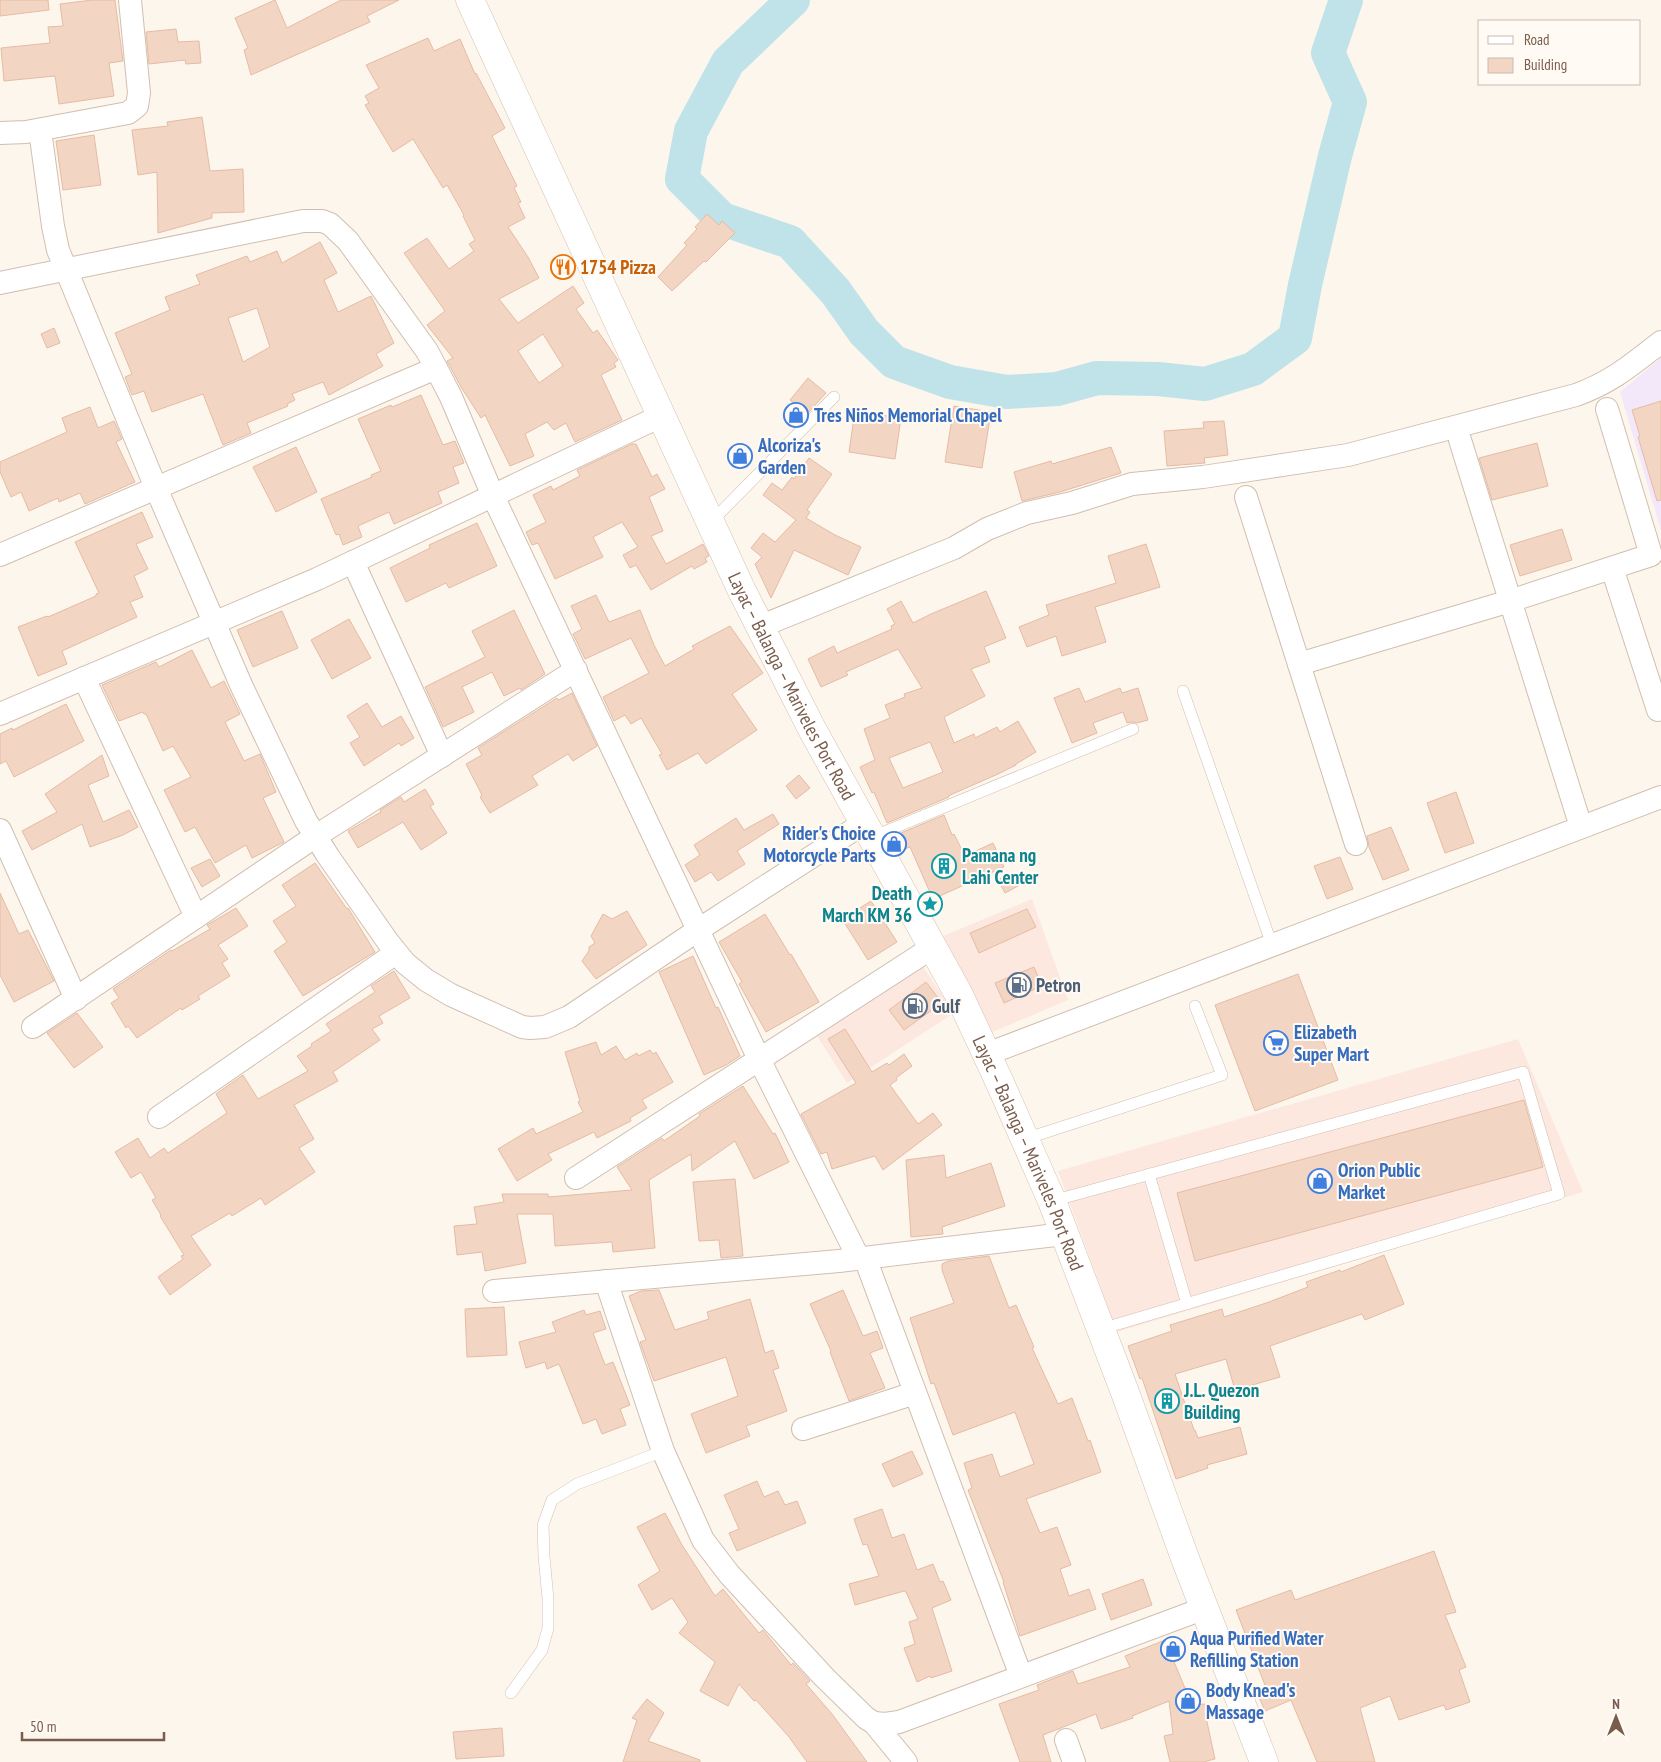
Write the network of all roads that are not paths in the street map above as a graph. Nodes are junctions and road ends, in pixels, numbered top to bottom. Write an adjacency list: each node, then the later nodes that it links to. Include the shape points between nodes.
1 (130, 0): 3 (street, via 139,93 137,106 114,116)
2 (470, 0): 11 (main road, Layac – Balanga – Mariveles Port Road)
3 (40, 130): 4 (street); 5 (street, via 53,226 58,250)
4 (0, 133)
5 (67, 269): 6 (street); 8 (street, via 303,221 322,221 348,241); 13 (street)
6 (0, 283)
7 (1661, 342): 22 (street, via 1622,373 1576,395 1348,455 1203,477 1132,484 1027,513 986,529 954,548)
8 (436, 368): 13 (street); 14 (street)
9 (834, 396): 16 (lane)
10 (1607, 410): 19 (street, via 1651,555)
11 (662, 416): 14 (street); 16 (main road, Layac – Balanga – Mariveles Port Road)
12 (1460, 440): 20 (street)
13 (156, 488): 17 (street); 21 (street)
14 (493, 496): 18 (street); 24 (street)
15 (1246, 497): 23 (street)
16 (710, 522): 22 (main road, Layac – Balanga – Mariveles Port Road)
17 (0, 555)
18 (353, 562): 21 (street); 30 (street)
19 (1612, 568): 20 (street); 27 (street)
20 (1510, 601): 23 (street); 32 (street)
21 (214, 622): 25 (street); 35 (street, via 242,688)
22 (759, 627): 34 (main road, Layac – Balanga – Mariveles Port Road)
23 (1299, 664): 36 (street)
24 (576, 670): 30 (street); 38 (street)
25 (84, 678): 28 (street); 37 (street)
26 (1183, 691): 39 (lane)
27 (1658, 710)
28 (0, 714)
29 (1133, 730): 34 (lane)
30 (442, 756): 35 (street)
31 (1661, 797): 32 (street)
32 (1581, 827): 39 (street)
33 (0, 830): 42 (street)
34 (868, 830): 38 (street); 40 (main road, Layac – Balanga – Mariveles Port Road)
35 (316, 836): 37 (street); 41 (street)
36 (1356, 844)
37 (196, 917): 42 (street)
38 (698, 930): 41 (street, via 569,1017 536,1028 522,1027 451,995 426,980); 46 (street)
39 (1272, 945): 45 (street)
40 (933, 947): 45 (main road, Layac – Balanga – Mariveles Port Road); 46 (street)
41 (396, 952): 47 (street)
42 (76, 999): 44 (street)
43 (1195, 1006): 48 (lane, via 1222,1075)
44 (33, 1027)
45 (986, 1054): 48 (main road, Layac – Balanga – Mariveles Port Road)
46 (760, 1059): 50 (street); 53 (street)
47 (160, 1117)
48 (1025, 1139): 51 (main road, Layac – Balanga – Mariveles Port Road)
49 (1149, 1174): 51 (lane); 56 (lane); 56 (lane, via 1523,1072 1559,1194)
50 (576, 1178)
51 (1052, 1201): 52 (main road, Layac – Balanga – Mariveles Port Road)
52 (1064, 1234): 53 (street); 57 (main road, Layac – Balanga – Mariveles Port Road)
53 (862, 1258): 54 (street); 58 (street)
54 (606, 1281): 55 (street); 60 (street)
55 (494, 1290)
56 (1187, 1304): 57 (lane)
57 (1100, 1329): 61 (main road, Layac – Balanga – Mariveles Port Road)
58 (915, 1393): 59 (street); 62 (street)
59 (803, 1429)
60 (663, 1451): 63 (lane, via 577,1484 552,1500 543,1525 548,1628 542,1650); 64 (street, via 695,1524 712,1553 824,1677)
61 (1205, 1608): 62 (street); 68 (main road, Layac – Balanga – Mariveles Port Road)
62 (1021, 1676): 64 (street, via 899,1722)
63 (511, 1692)
64 (874, 1723): 66 (street)
65 (1066, 1740): 67 (street)
66 (906, 1762)
67 (1074, 1762)
68 (1264, 1762)

